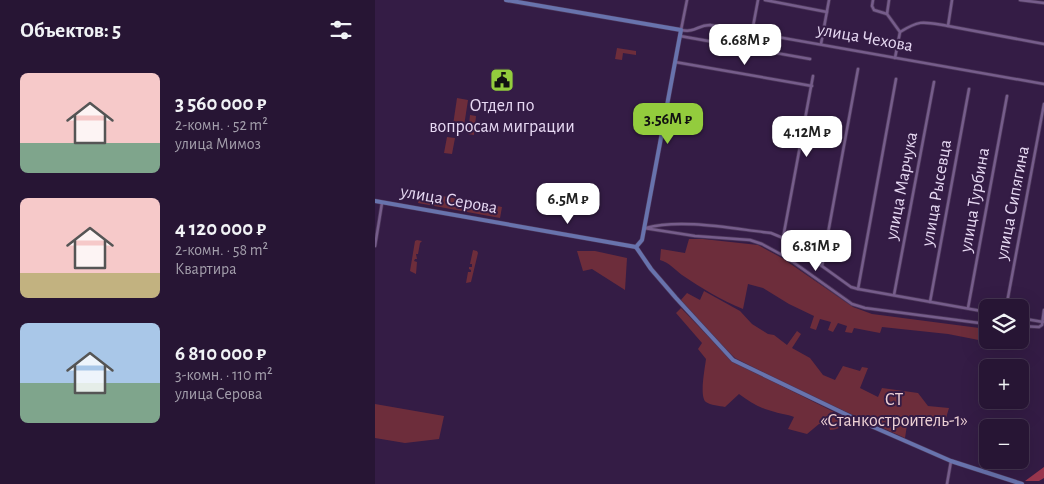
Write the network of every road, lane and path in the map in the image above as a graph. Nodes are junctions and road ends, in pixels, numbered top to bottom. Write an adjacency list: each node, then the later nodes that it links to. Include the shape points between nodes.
1 (506, 0): 10 (street, улица Чехова)
2 (687, 0): 15 (street)
3 (758, 0): 16 (street)
4 (765, 0): 12 (street)
5 (829, 0): 12 (street)
6 (873, 0): 13 (street, via 874,10)
7 (889, 0): 13 (street)
8 (952, 0): 14 (street)
9 (1020, 0): 11 (street)
10 (512, 1): 15 (street, улица Чехова)
11 (1044, 3)
12 (827, 12): 19 (street)
13 (887, 14): 17 (street)
14 (948, 26): 17 (street, via 920,22); 20 (street)
15 (681, 30): 16 (street, улица Чехова, via 692,31 710,24); 18 (street)
16 (752, 32): 19 (street, улица Чехова)
17 (900, 32): 21 (street)
18 (680, 36): 22 (street); 23 (street)
19 (821, 44): 21 (street, улица Чехова)
20 (1044, 44)
21 (895, 58): 28 (street, улица Чехова)
22 (810, 59)
23 (675, 62): 29 (street); 35 (street)
24 (858, 69): 39 (street)
25 (813, 76): 29 (street)
26 (896, 79): 40 (street)
27 (934, 82): 41 (street, улица Марчука)
28 (1044, 84)
29 (811, 86): 36 (street)
30 (969, 89): 43 (street, улица Рысевца)
31 (1007, 96): 44 (street, улица Турбина)
32 (1044, 104): 42 (street, улица Сипягина)
33 (375, 201): 34 (street, улица Серова)
34 (382, 202): 37 (street); 38 (street, улица Серова)
35 (644, 228): 36 (street, via 678,223 771,233); 38 (street, via 642,240); 50 (street, via 750,240 785,257 852,304)
36 (783, 238): 39 (street)
37 (375, 246)
38 (636, 247): 52 (street, via 651,269 733,360 862,422)
39 (822, 266): 40 (street)
40 (858, 289): 41 (street)
41 (894, 295): 43 (street)
42 (1008, 299)
43 (930, 302): 44 (street)
44 (968, 308): 45 (street)
45 (979, 310)
46 (1044, 310): 47 (street)
47 (1043, 317): 49 (street)
48 (1029, 320): 49 (street)
49 (1043, 322): 51 (street, via 1039,326)
50 (979, 323)
51 (1029, 326)
52 (951, 460): 53 (street); 54 (street)
53 (947, 484)
54 (1022, 484)

